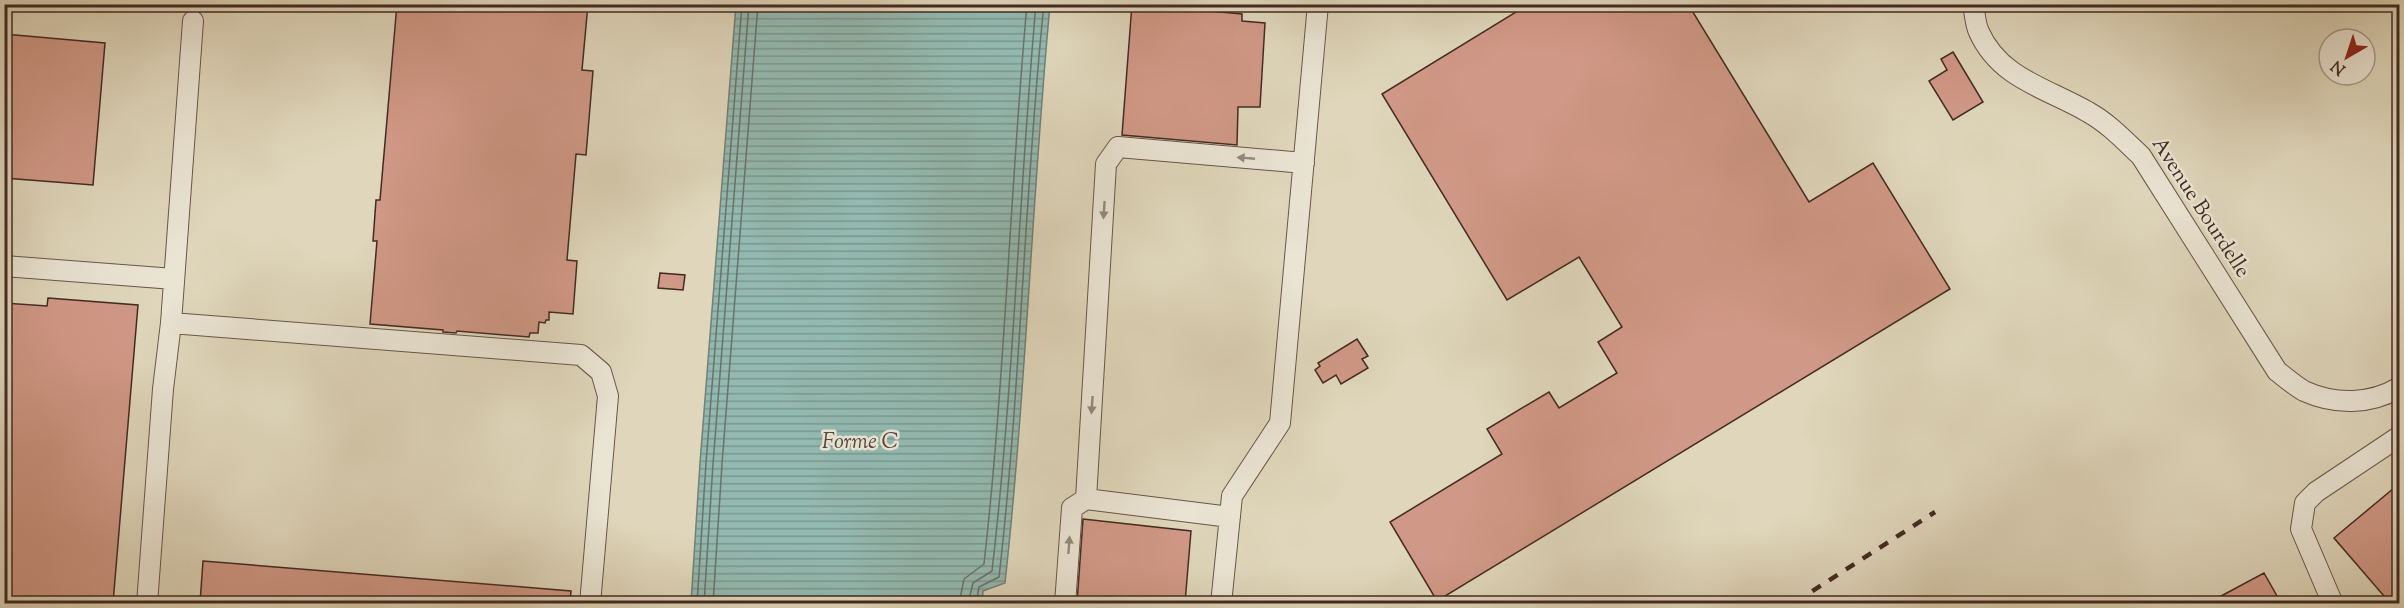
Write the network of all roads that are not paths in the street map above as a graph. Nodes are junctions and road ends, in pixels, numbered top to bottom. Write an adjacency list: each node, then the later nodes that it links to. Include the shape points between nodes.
1 (1318, 4): 4 (street)
2 (1973, 4): 8 (street, Avenue Bourdelle, via 1978,31 1998,61 2030,85 2089,112 2141,156 2277,371 2303,390 2327,399 2359,402)
3 (193, 21): 6 (street)
4 (1304, 163): 10 (street, one-way to 10, via 1118,147 1106,164); 11 (street, via 1280,423 1232,496)
5 (4, 266): 6 (street)
6 (174, 279): 7 (street)
7 (171, 323): 12 (street); 13 (street, via 581,355 601,372 608,396)
8 (2400, 387)
9 (2400, 436): 16 (street, via 2305,502 2301,529)
10 (1086, 499): 11 (street); 14 (street, one-way to 10, via 1072,508)
11 (1230, 517): 15 (street)
12 (147, 603)
13 (590, 603)
14 (1065, 603)
15 (1221, 603)
16 (2333, 603)

